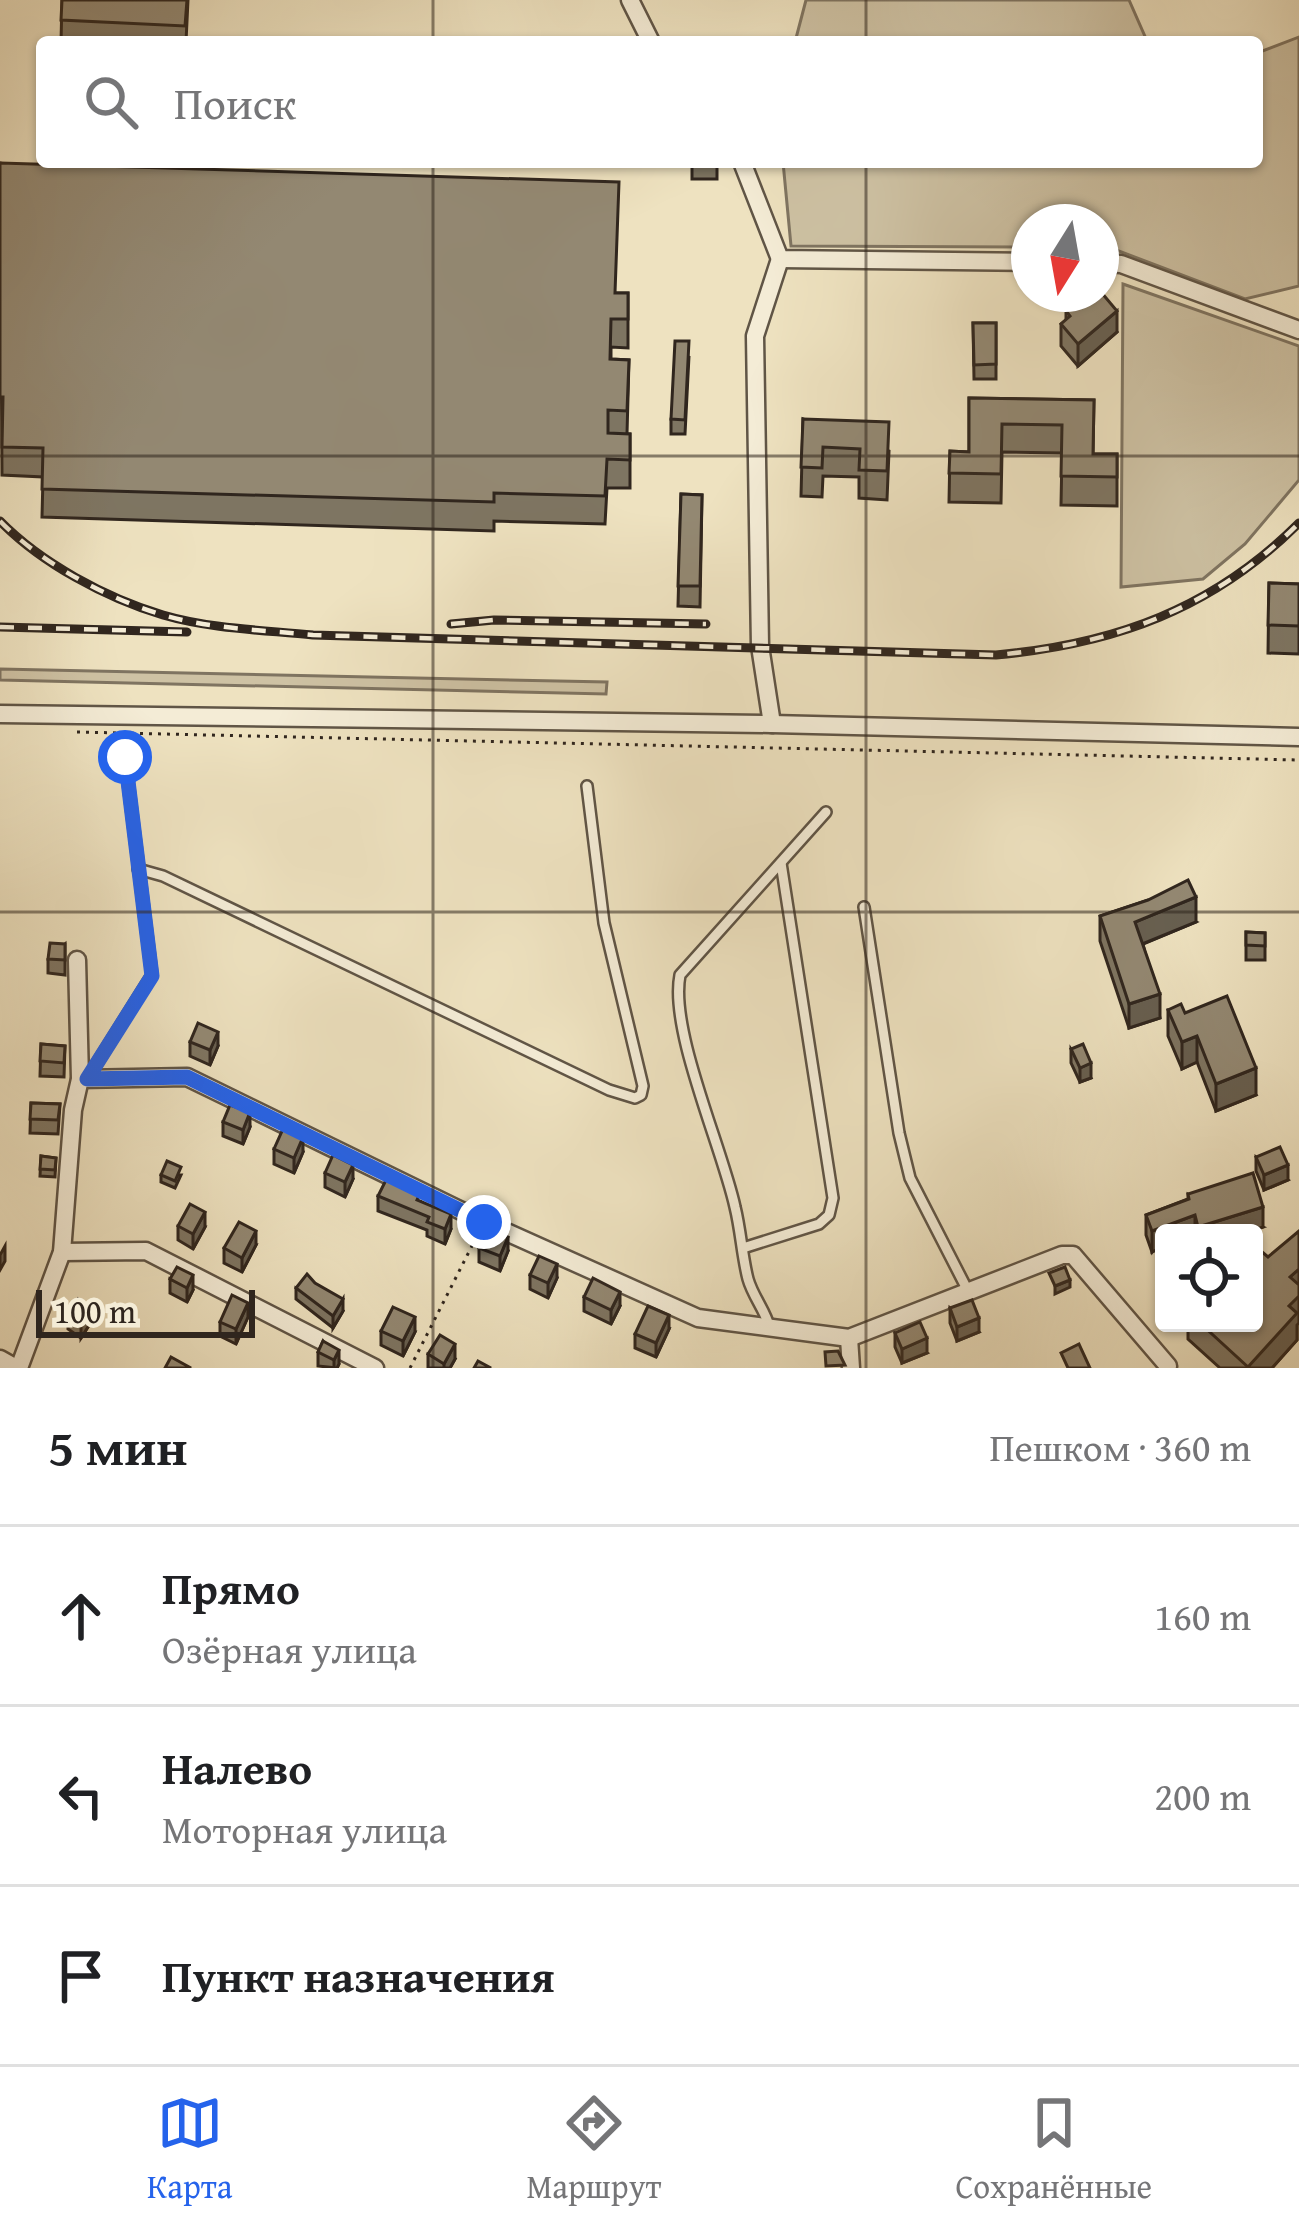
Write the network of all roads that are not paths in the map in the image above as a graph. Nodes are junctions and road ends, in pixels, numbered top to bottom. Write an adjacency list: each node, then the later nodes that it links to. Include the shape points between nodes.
1 (630, 0): 2 (street)
2 (648, 36)
3 (744, 168): 4 (street)
4 (780, 259): 5 (street); 9 (street, via 755,335 760,646)
5 (1011, 262)
6 (1119, 264): 7 (street)
7 (1299, 329)
8 (0, 714): 9 (street)
9 (772, 724): 10 (street)
10 (1299, 736)
11 (125, 757): 15 (lane)
12 (587, 786): 15 (lane, via 604,923 643,1086 635,1098)
13 (826, 812): 14 (lane)
14 (781, 863): 19 (lane, via 680,975 677,991); 19 (lane, via 833,1198 819,1224)
15 (138, 869): 18 (lane, via 152,976)
16 (864, 907): 21 (lane, via 910,1178)
17 (77, 960): 18 (street)
18 (84, 1079): 20 (street, via 74,1110); 22 (street, via 187,1077 698,1318)
19 (743, 1248): 22 (lane)
20 (62, 1252): 26 (street); 27 (street, via 146,1251)
21 (968, 1291): 23 (street); 25 (street, via 1073,1255)
22 (770, 1330): 23 (street)
23 (848, 1338): 28 (street)
24 (0, 1359): 26 (street)
25 (1168, 1367)
26 (18, 1368)
27 (375, 1368)
28 (851, 1368)

